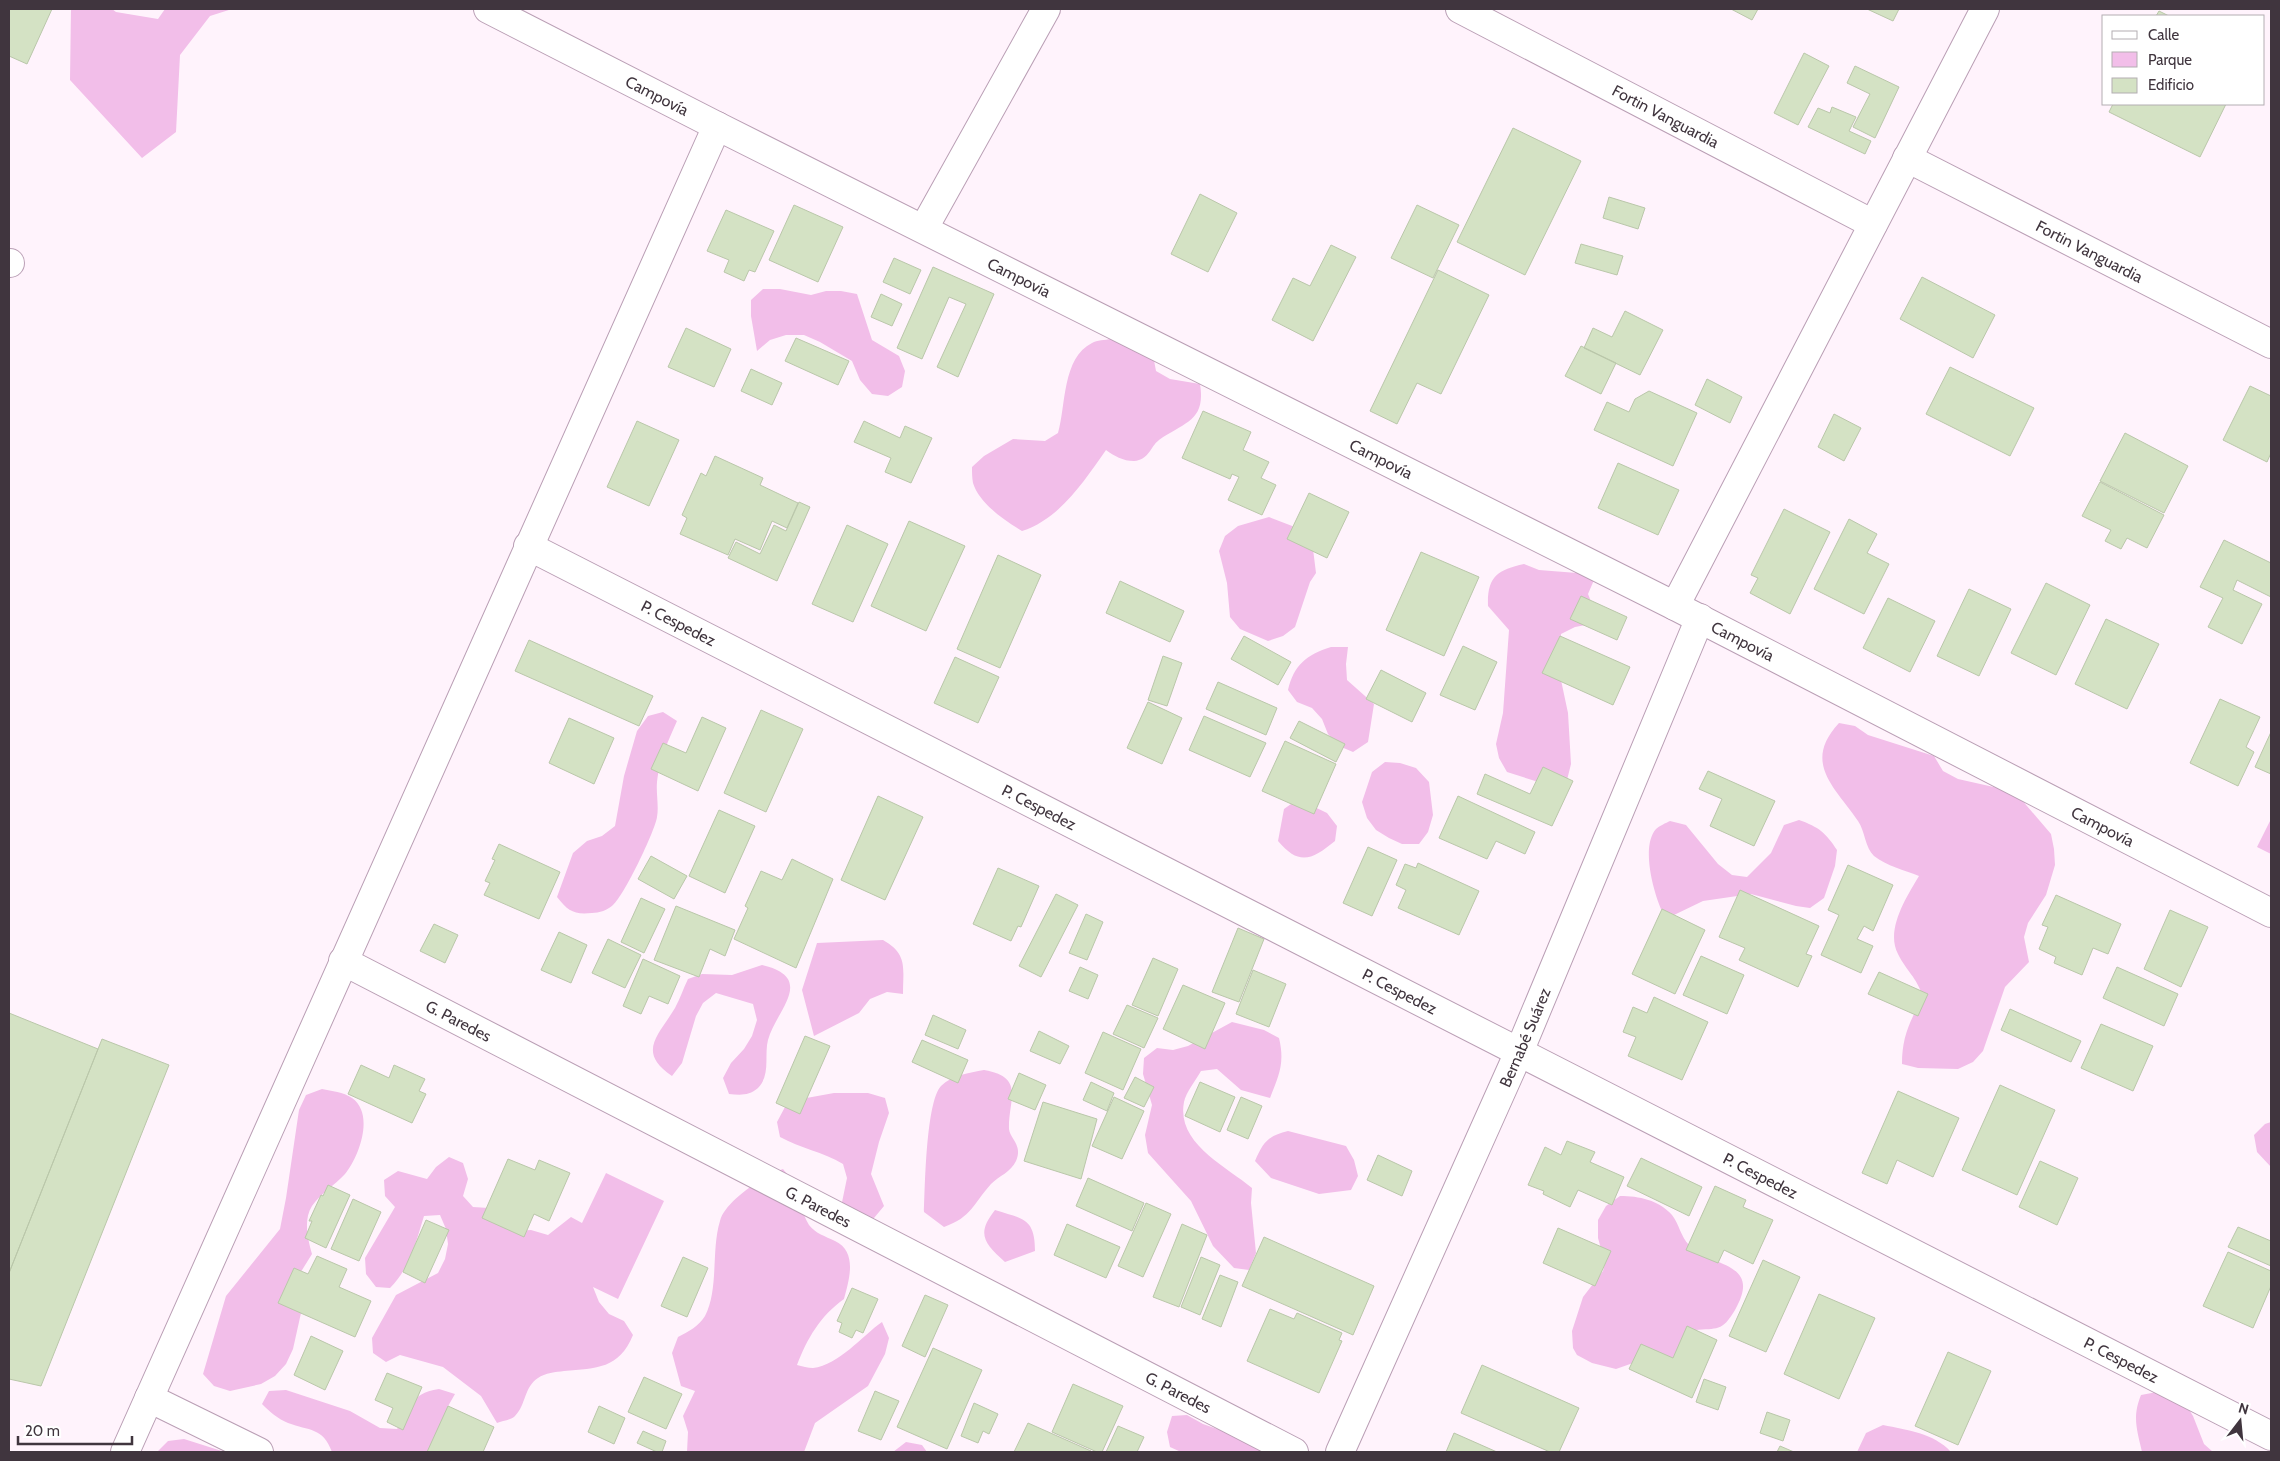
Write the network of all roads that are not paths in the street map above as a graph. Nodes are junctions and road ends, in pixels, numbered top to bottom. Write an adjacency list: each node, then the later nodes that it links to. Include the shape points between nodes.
1 (488, 9): 5 (street, Campovía)
2 (1046, 9): 8 (street)
3 (1460, 9): 7 (street, Fortin Vanguardia)
4 (1985, 9): 6 (street)
5 (717, 126): 8 (street, Campovía); 10 (street)
6 (1907, 158): 7 (street); 9 (street, Fortin Vanguardia)
7 (1873, 224): 11 (street)
8 (924, 228): 11 (street, Campovía)
9 (2271, 344)
10 (528, 546): 14 (street); 15 (street, P. Cespedez)
11 (1676, 606): 12 (street, Campovía)
12 (1700, 618): 13 (street, Campovía); 15 (street, Bernabé Suárez)
13 (2271, 913)
14 (343, 961): 16 (street); 20 (street, G. Paredes)
15 (1519, 1052): 17 (street, P. Cespedez); 21 (street, Bernabé Suárez)
16 (149, 1398): 18 (street); 19 (street)
17 (2271, 1436)
18 (124, 1452)
19 (259, 1452)
20 (1294, 1452)
21 (1340, 1452)

